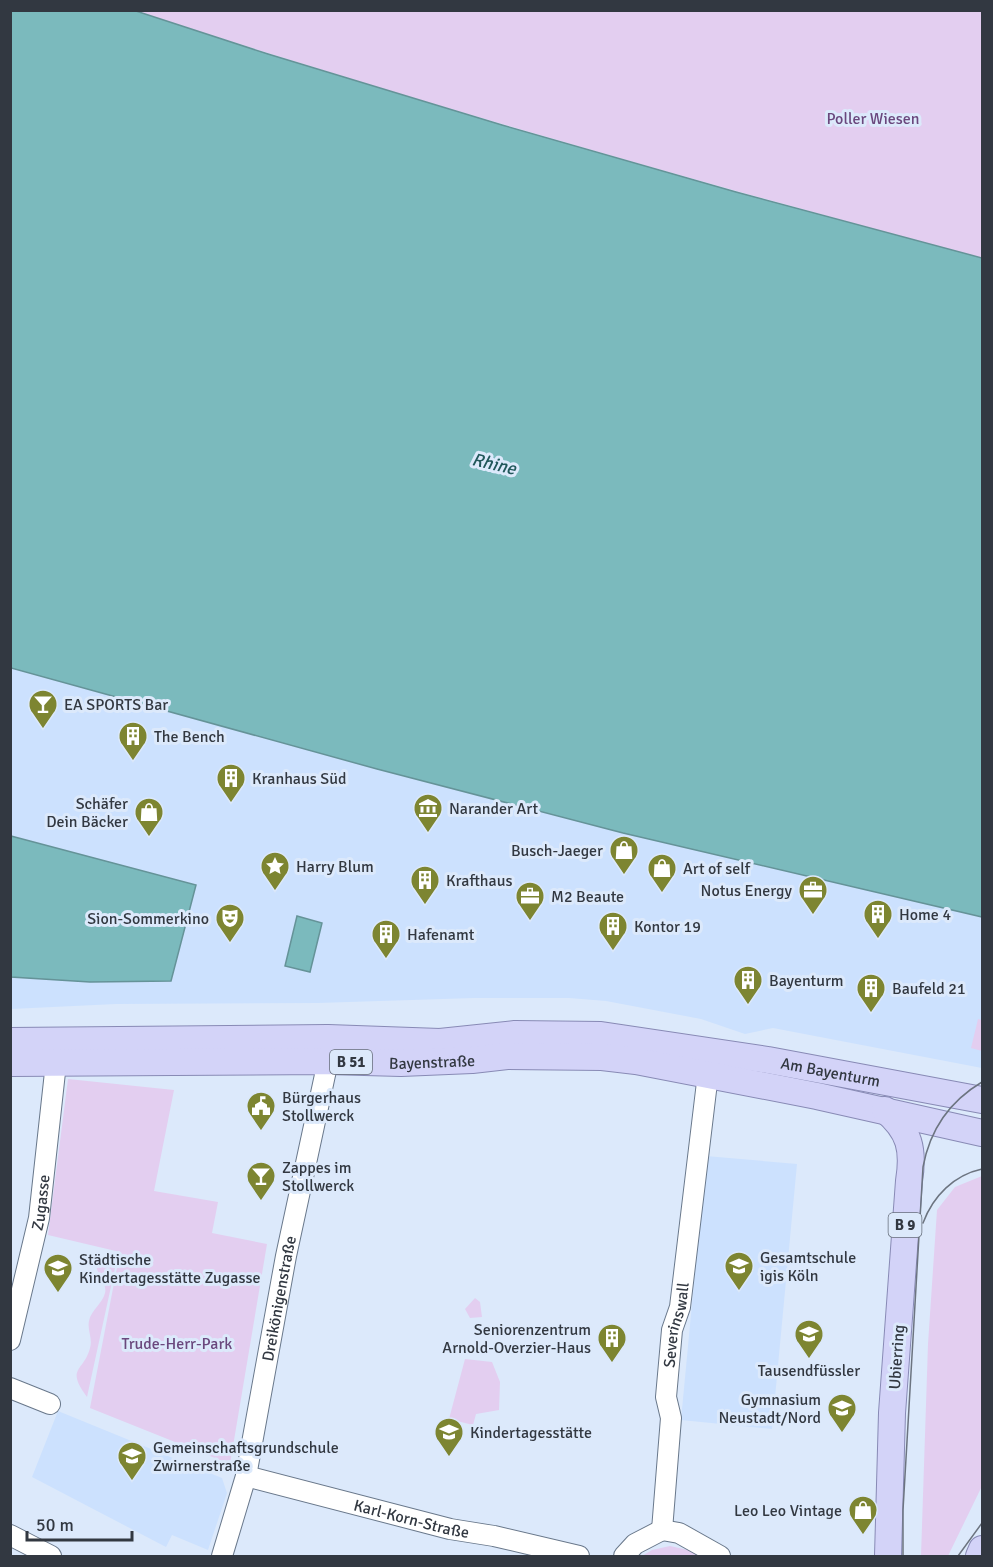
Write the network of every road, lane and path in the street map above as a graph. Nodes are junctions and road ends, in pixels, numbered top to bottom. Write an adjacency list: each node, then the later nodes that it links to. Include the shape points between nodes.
1 (10, 1041): 3 (main road, Bayenstraße / B 51)
2 (678, 1047): 3 (main road, Bayenstraße / B 51, via 601,1035 554,1033); 6 (main road, Am Bayenturm / B 51)
3 (328, 1050): 5 (main road, Bayenstraße / B 51); 7 (main road, Bayenstraße / B 51, via 401,1063 507,1056 602,1057); 18 (street, Dreikönigenstraße)
4 (10, 1063): 5 (main road, Bayenstraße / B 51)
5 (56, 1063): 15 (street, Zugasse, via 39,1218)
6 (765, 1073): 7 (main road, Am Bayenturm / B 51); 8 (main road, Am Bayenturm / B 51); 10 (main road, Am Bayenturm / B 51)
7 (708, 1074): 19 (street, Severinswall, via 680,1307 672,1330 666,1397 671,1418)
8 (893, 1084): 9 (main road, Am Bayenturm / B 51); 10 (main road, via 899,1095 894,1105)
9 (982, 1101)
10 (885, 1110): 12 (main road, Am Bayenturm / B 51); 14 (main road, Ubierring / B 9, via 897,1120)
11 (982, 1114): 12 (main road, via 960,1116)
12 (945, 1125): 13 (main road, Am Bayenturm / B 51); 14 (main road, via 931,1135)
13 (982, 1132)
14 (913, 1158): 27 (main road, Ubierring / B 9, via 892,1413)
15 (10, 1340)
16 (10, 1388): 17 (street)
17 (50, 1404)
18 (246, 1476): 23 (street, Dreikönigenstraße); 24 (street, Karl-Korn-Straße, via 450,1529)
19 (662, 1530): 25 (street, via 635,1544); 26 (street, via 679,1533)
20 (10, 1535): 22 (street)
21 (982, 1549): 28 (main road)
22 (51, 1557)
23 (222, 1557)
24 (579, 1557)
25 (624, 1557)
26 (720, 1557)
27 (888, 1557)
28 (979, 1557)

